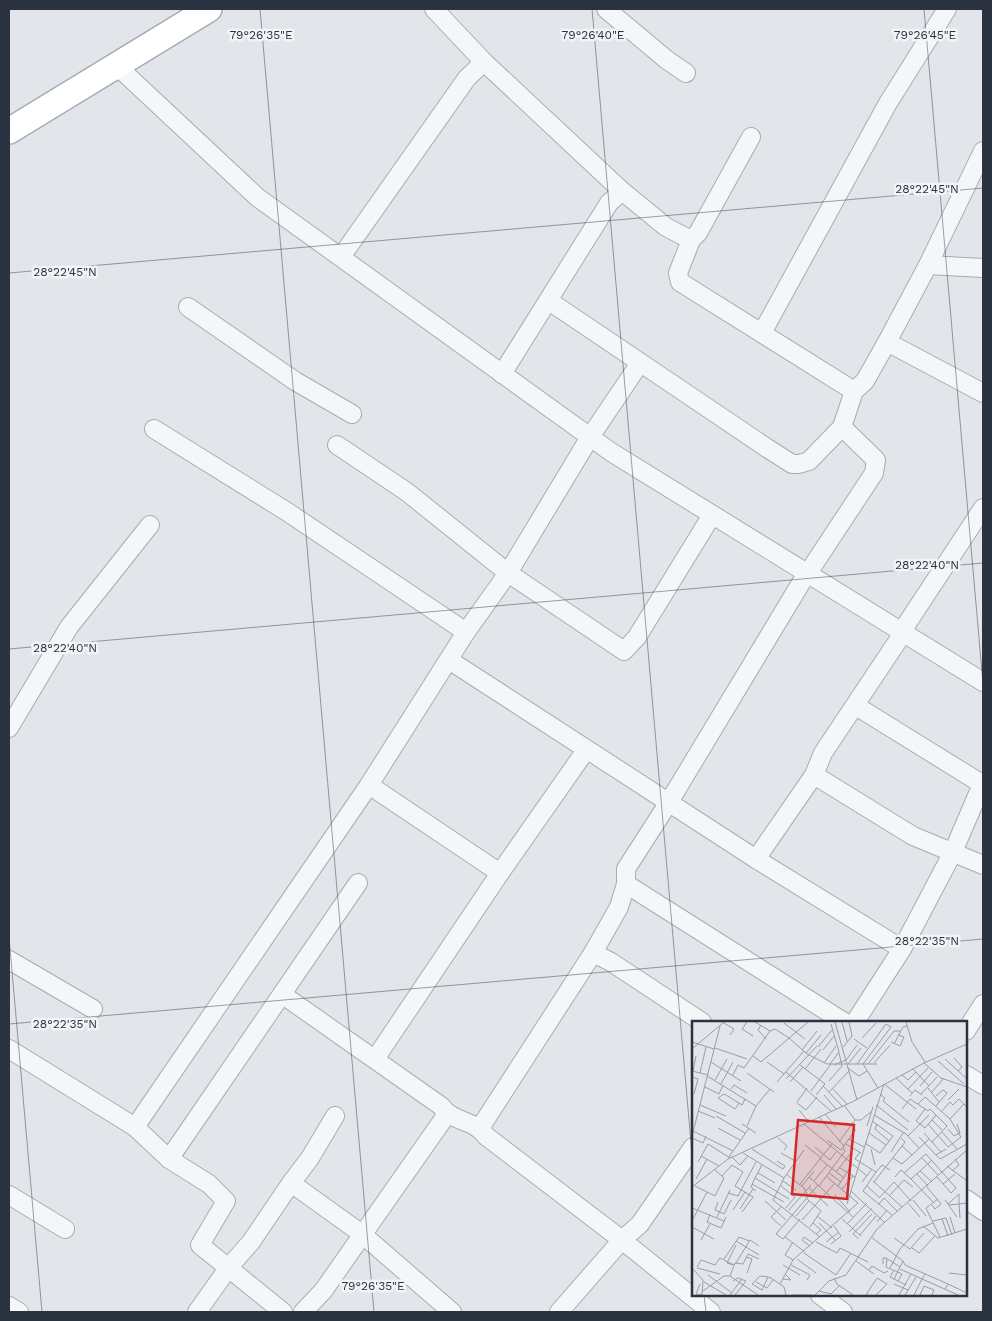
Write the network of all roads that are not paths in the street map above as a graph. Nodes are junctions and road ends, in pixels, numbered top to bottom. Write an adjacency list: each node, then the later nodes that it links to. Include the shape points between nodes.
1 (434, 9): 5 (street)
2 (606, 9): 7 (street)
3 (947, 9): 18 (street, via 888,103)
4 (193, 13): 6 (street)
5 (484, 62): 11 (street); 13 (street, via 467,78)
6 (116, 65): 8 (street); 13 (street, via 257,197)
7 (686, 73)
8 (9, 131)
9 (751, 137): 12 (street, via 698,233)
10 (983, 151): 14 (street)
11 (622, 191): 12 (street, via 666,227); 16 (street, via 609,203)
12 (691, 240): 18 (street, via 678,273 680,282)
13 (341, 257): 21 (street)
14 (928, 265): 15 (street); 19 (street)
15 (983, 268)
16 (549, 301): 20 (street); 21 (street)
17 (188, 307): 24 (street, via 295,381)
18 (762, 333): 22 (street)
19 (887, 342): 22 (street, via 864,381); 23 (street)
20 (640, 363): 25 (street, via 792,464 809,461); 27 (street)
21 (502, 374): 27 (street)
22 (854, 390): 25 (street)
23 (983, 393)
24 (352, 414)
25 (842, 427): 33 (street, via 876,460 874,473)
26 (154, 429): 35 (street, via 289,513)
27 (590, 437): 30 (street); 32 (street)
28 (336, 445): 32 (street, via 407,492)
29 (983, 508): 34 (street)
30 (712, 515): 32 (street, via 637,637 624,651); 33 (street)
31 (150, 525): 39 (street, via 69,627)
32 (508, 573): 35 (street)
33 (807, 573): 34 (street); 44 (street)
34 (902, 631): 37 (street); 38 (street)
35 (466, 632): 36 (street)
36 (449, 660): 40 (street); 43 (street)
37 (983, 682)
38 (856, 706): 41 (street, via 823,753); 42 (street)
39 (9, 728)
40 (586, 750): 44 (street); 48 (street)
41 (814, 774): 45 (street, via 914,836); 46 (street)
42 (983, 783): 45 (street)
43 (369, 785): 48 (street); 67 (street)
44 (669, 802): 46 (street); 50 (street, via 626,869)
45 (953, 852): 47 (street); 51 (street)
46 (756, 859): 51 (street)
47 (983, 865)
48 (500, 874): 62 (street)
49 (358, 883): 54 (street)
50 (626, 884): 52 (street, via 620,906); 58 (street)
51 (902, 950): 59 (street)
52 (593, 954): 57 (street, via 611,962); 68 (street)
53 (9, 960): 56 (street)
54 (283, 995): 62 (street); 70 (street)
55 (983, 1004): 60 (street)
56 (93, 1008)
57 (700, 1021)
58 (842, 1021)
59 (856, 1021)
60 (967, 1029)
61 (9, 1049): 67 (street)
62 (375, 1059): 65 (street, via 440,1106)
63 (967, 1076): 64 (street)
64 (983, 1085)
65 (446, 1114): 68 (street); 76 (street)
66 (335, 1116): 71 (street)
67 (135, 1128): 70 (street)
68 (480, 1128): 77 (street, via 486,1136)
69 (692, 1148): 77 (street, via 640,1224)
70 (169, 1159): 78 (street, via 209,1184 226,1201 200,1244)
71 (291, 1183): 76 (street); 78 (street, via 251,1242)
72 (9, 1195): 75 (street)
73 (967, 1201): 74 (street)
74 (983, 1212)
75 (65, 1229)
76 (362, 1234): 84 (street, via 323,1291); 85 (street)
77 (622, 1240): 86 (street); 87 (street)
78 (229, 1267): 82 (street); 83 (street)
79 (821, 1296): 88 (street)
80 (9, 1306): 81 (street)
81 (19, 1312)
82 (197, 1312)
83 (282, 1312)
84 (303, 1312)
85 (452, 1312)
86 (559, 1312)
87 (712, 1312)
88 (843, 1312)

